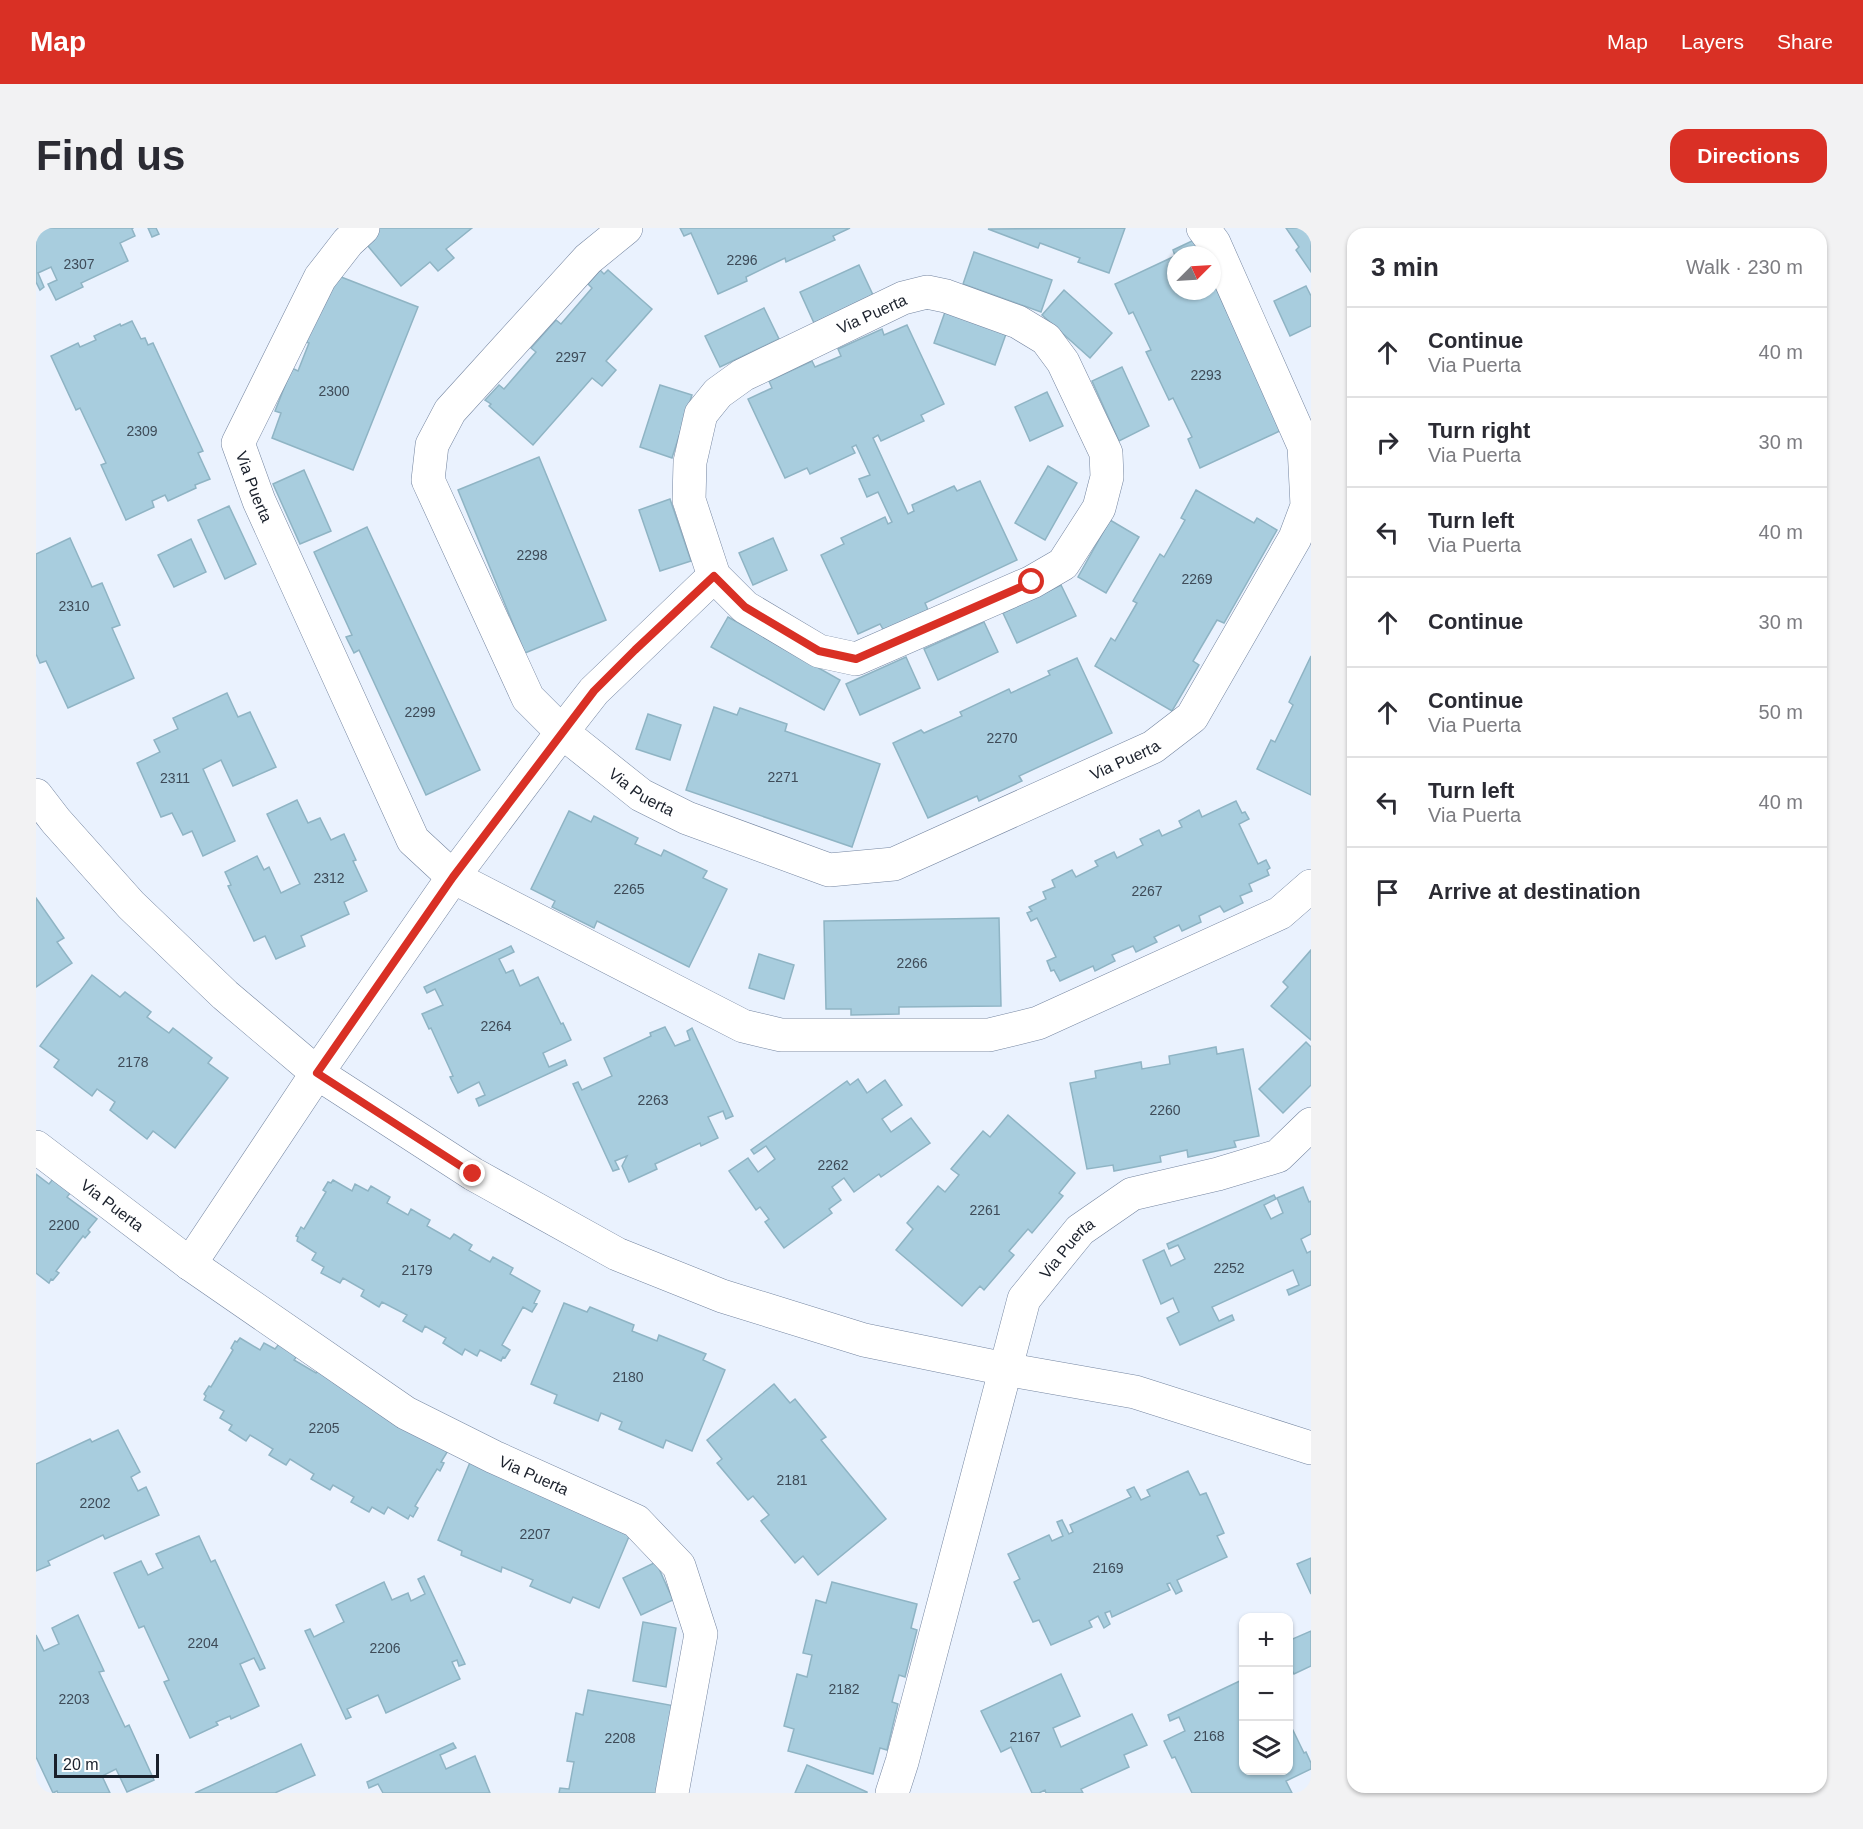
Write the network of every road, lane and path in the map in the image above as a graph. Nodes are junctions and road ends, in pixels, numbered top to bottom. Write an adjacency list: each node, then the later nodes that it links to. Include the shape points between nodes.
1 (363, 228): 7 (street, Via Puerta, via 320,278 238,443 259,501 413,840)
2 (626, 228): 5 (street, Via Puerta, via 588,259 450,411 432,445 428,480 528,698)
3 (1203, 228): 5 (street, Via Puerta, via 1214,243 1304,446 1307,506 1295,538 1192,717 1153,747 894,864 829,870 687,818 641,795)
4 (714, 576): 4 (street, Via Puerta, via 745,607 819,651 856,659 1032,582 1063,564 1099,508 1107,477 1106,453 1063,362 1046,339 1018,322 946,297 927,292 903,298 743,375 718,393 701,414 690,462 689,500); 5 (street, via 594,691)
5 (562, 732): 7 (street)
6 (36, 795): 9 (street, via 131,905 225,995)
7 (453, 877): 8 (street, Via Puerta, via 743,1026 781,1035 989,1035 1038,1023 1280,913); 9 (street)
8 (1311, 886)
9 (317, 1073): 12 (street); 13 (street, via 473,1174 617,1254 722,1296 864,1340)
10 (1311, 1124): 13 (street, Via Puerta, via 1278,1156 1132,1194 1080,1230 1024,1299)
11 (36, 1147): 12 (street, Via Puerta)
12 (190, 1263): 15 (street, Via Puerta, via 406,1413 636,1521 679,1566 701,1634)
13 (1005, 1369): 14 (street, via 1135,1392); 16 (street, Via Puerta)
14 (1311, 1448)
15 (672, 1793)
16 (892, 1793)

